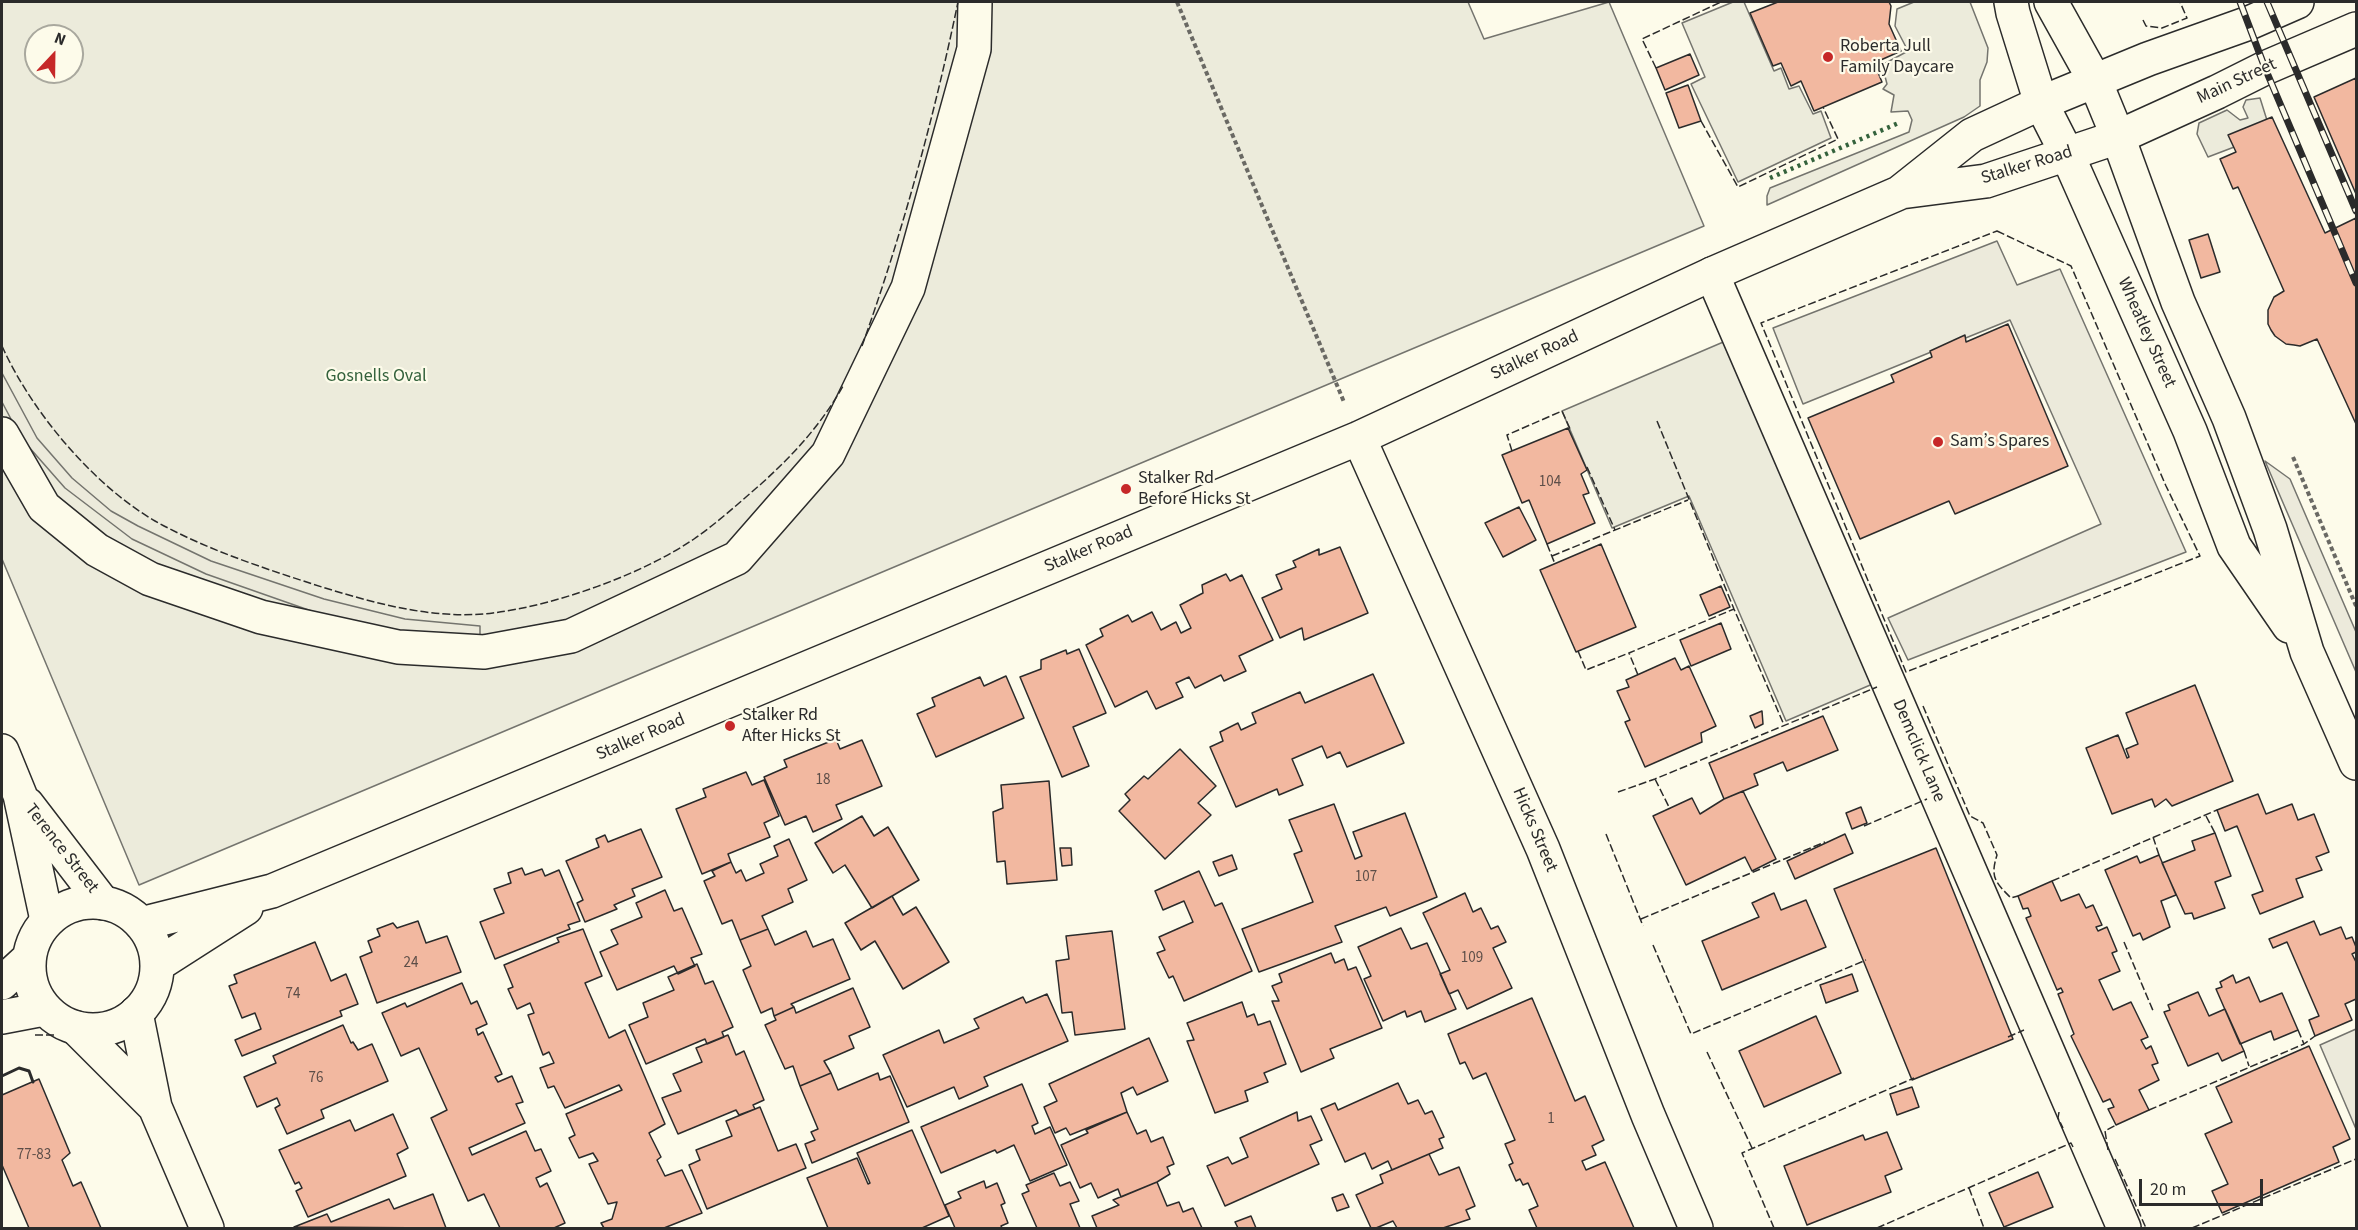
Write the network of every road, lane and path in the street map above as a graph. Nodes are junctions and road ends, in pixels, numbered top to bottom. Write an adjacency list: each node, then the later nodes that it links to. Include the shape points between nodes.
1 (975, 2): 13 (main road, via 974,49 908,288 828,454 737,558 571,636 484,651 398,647 261,617 150,579 97,550 44,507)
2 (1177, 2): 14 (path)
3 (2011, 2): 8 (main road, Wheatley Street)
4 (2051, 2): 7 (main road, Wheatley Street)
5 (2297, 2): 7 (main road)
6 (2356, 29): 9 (main road, Main Street)
7 (2095, 81): 8 (main road, Stalker Road); 9 (main road, Wheatley Street)
8 (2041, 103): 10 (main road, Wheatley Street); 11 (main road, Stalker Road, via 1972,135)
9 (2118, 137): 10 (main road, Stalker Road); 17 (main road, Wheatley Street, via 2178,302 2229,418 2266,518)
10 (2067, 154): 11 (main road, Stalker Road, via 1986,181); 17 (main road, Wheatley Street, via 2190,431 2234,546)
11 (1899, 193): 12 (main road, Stalker Road)
12 (1712, 274): 14 (main road, Stalker Road); 35 (main road, Demclick Lane)
13 (2, 434)
14 (1359, 438): 21 (main road, Stalker Road); 34 (main road, Hicks Street, via 1543,849)
15 (2293, 457): 16 (path)
16 (2356, 606)
17 (2307, 652): 19 (main road, Wheatley Street)
18 (2, 751): 20 (main road, Terence Street)
19 (2356, 764)
20 (20, 795): 22 (main road, Terence Street); 23 (main road, Terence Street)
21 (272, 891): 24 (main road, Stalker Road); 26 (main road, Stalker Road)
22 (103, 903): 23 (main road, via 73,905); 24 (main road, via 124,910)
23 (47, 920): 25 (main road, via 34,938)
24 (141, 924): 26 (main road, via 153,943)
25 (28, 959): 27 (main road); 28 (main road, via 31,985)
26 (157, 965): 29 (main road, via 155,983)
27 (2, 983)
28 (44, 1009): 30 (main road); 31 (main road)
29 (136, 1013): 31 (main road, via 119,1025 98,1030); 32 (main road)
30 (2, 1017)
31 (76, 1028): 32 (main road)
32 (155, 1107): 33 (main road)
33 (207, 1228)
34 (1696, 1228)
35 (2124, 1228)

